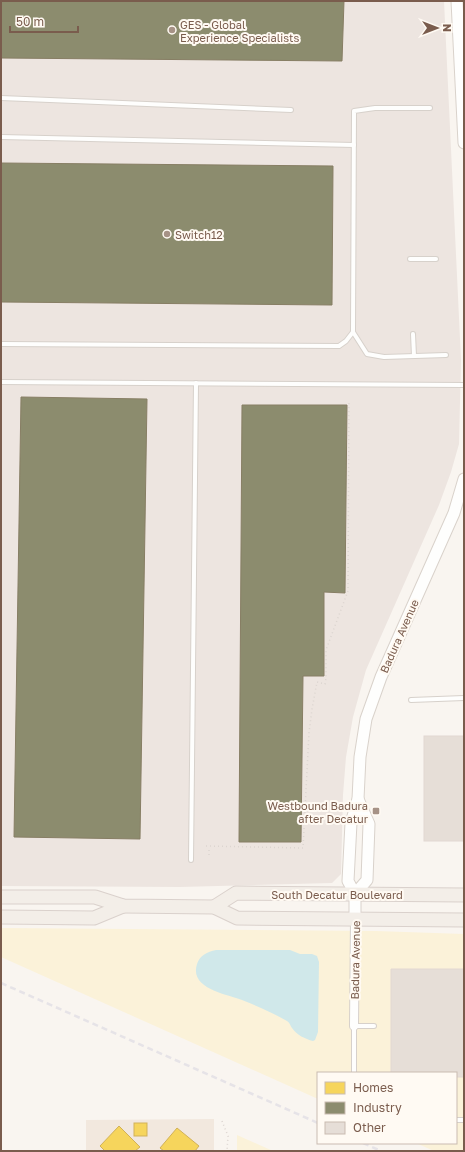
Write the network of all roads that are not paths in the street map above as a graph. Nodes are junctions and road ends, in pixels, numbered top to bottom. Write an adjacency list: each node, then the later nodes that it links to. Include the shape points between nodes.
1 (457, 1): 2 (main road)
2 (461, 18): 5 (main road)
3 (1, 98): 6 (lane)
4 (430, 108): 9 (lane, via 375,108 354,111)
5 (463, 108): 8 (main road)
6 (291, 110)
7 (1, 137): 9 (lane)
8 (464, 143)
9 (354, 146): 12 (lane)
10 (410, 259): 11 (lane)
11 (436, 259)
12 (353, 332): 14 (lane, via 338,346); 16 (lane, via 367,354 384,357)
13 (413, 334): 16 (lane)
14 (1, 344)
15 (446, 355): 16 (lane)
16 (414, 356)
17 (1, 382): 18 (lane)
18 (196, 383): 19 (lane); 24 (lane)
19 (464, 385)
20 (464, 479): 23 (main road, Badura Avenue, via 454,512 381,676 366,719 360,757)
21 (464, 698): 22 (lane)
22 (411, 700)
23 (358, 799): 25 (main road, Badura Avenue, via 351,823 348,881); 25 (main road, Badura Avenue, via 369,824 367,880)
24 (191, 860)
25 (355, 894): 26 (main road, South Decatur Boulevard); 29 (main road, South Decatur Boulevard, via 236,893); 31 (main road, Badura Avenue)
26 (464, 895)
27 (1, 897): 28 (main road, via 95,897)
28 (123, 906): 29 (main road); 30 (main road, via 94,918)
29 (214, 907): 31 (main road, via 237,918)
30 (1, 917)
31 (355, 919): 32 (main road); 33 (street, Badura Avenue)
32 (464, 920)
33 (354, 1026): 34 (lane); 35 (lane)
34 (374, 1026)
35 (354, 1072)

